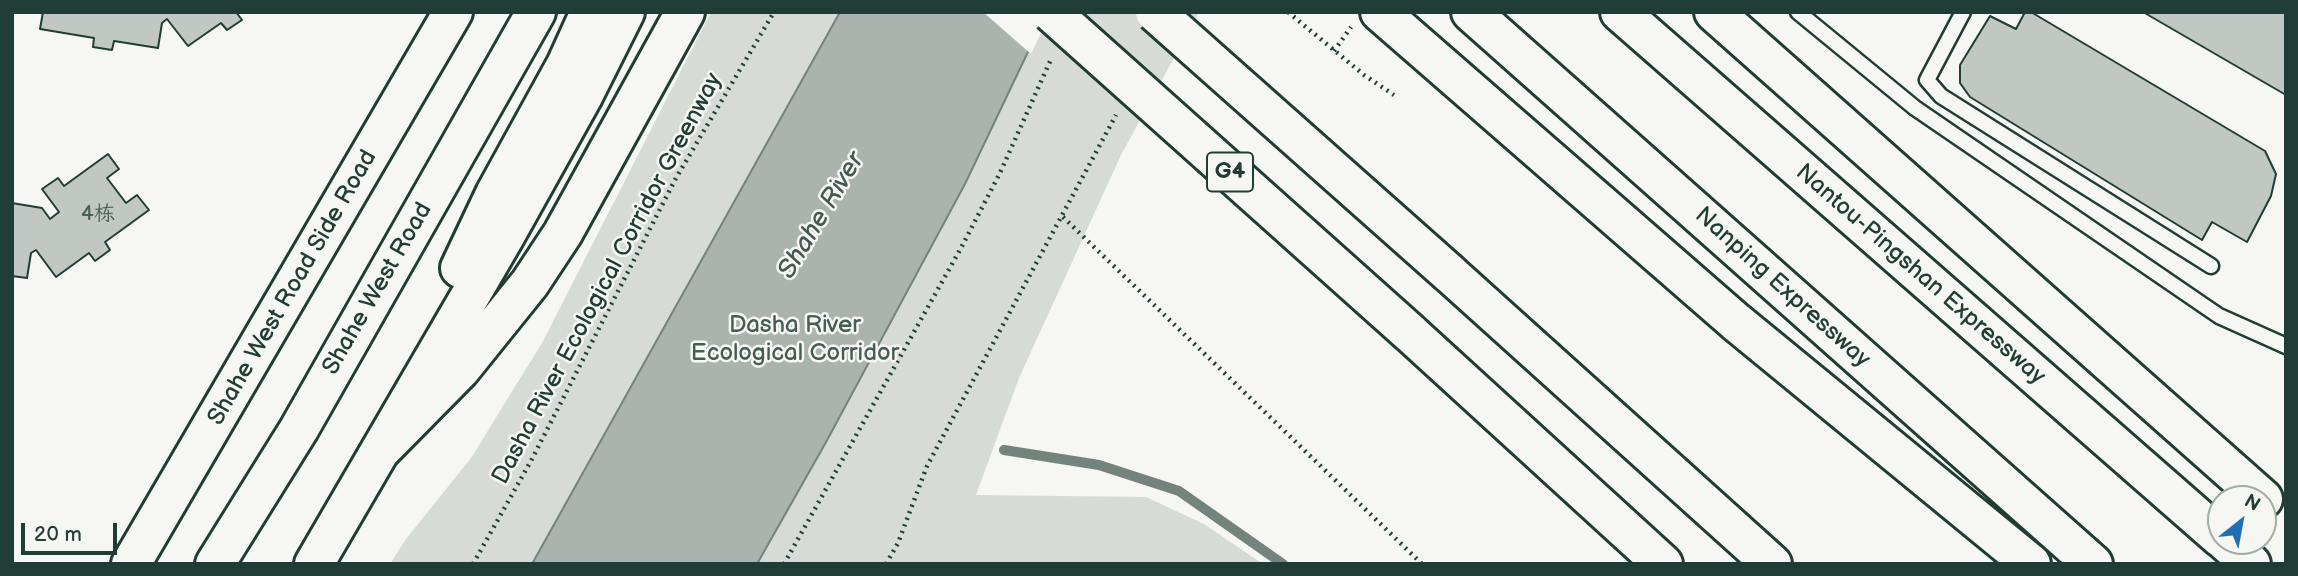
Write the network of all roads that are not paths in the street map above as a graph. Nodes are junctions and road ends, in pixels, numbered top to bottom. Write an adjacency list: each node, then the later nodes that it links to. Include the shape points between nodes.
1 (453, 12): 21 (main road, Shahe West Road Side Road)
2 (536, 12): 22 (main road, Shahe West Road, via 299,429)
3 (590, 12): 17 (main road, via 457,274)
4 (625, 12): 17 (main road, via 583,96)
5 (685, 12): 18 (main road, via 563,233 530,283 460,370)
6 (1155, 12): 25 (main road, bridge)
7 (1380, 12): 26 (main road, via 1736,322)
8 (1471, 12): 27 (main road, Nanping Expressway)
9 (1619, 12): 20 (main road, Nantou-Pingshan Expressway)
10 (1714, 12): 13 (main road)
11 (1798, 12): 16 (lane, via 1915,108 2219,316)
12 (1962, 12): 15 (lane, via 1927,80 1941,96)
13 (1733, 25): 19 (main road)
14 (1054, 29): 24 (main road, G4, bridge, via 1409,332)
15 (2211, 266)
16 (2286, 346)
17 (434, 358): 18 (main road)
18 (382, 449): 23 (main road)
19 (2247, 485)
20 (2207, 525)
21 (131, 564)
22 (215, 564)
23 (314, 564)
24 (1663, 564)
25 (1772, 564)
26 (2031, 564)
27 (2093, 564)

